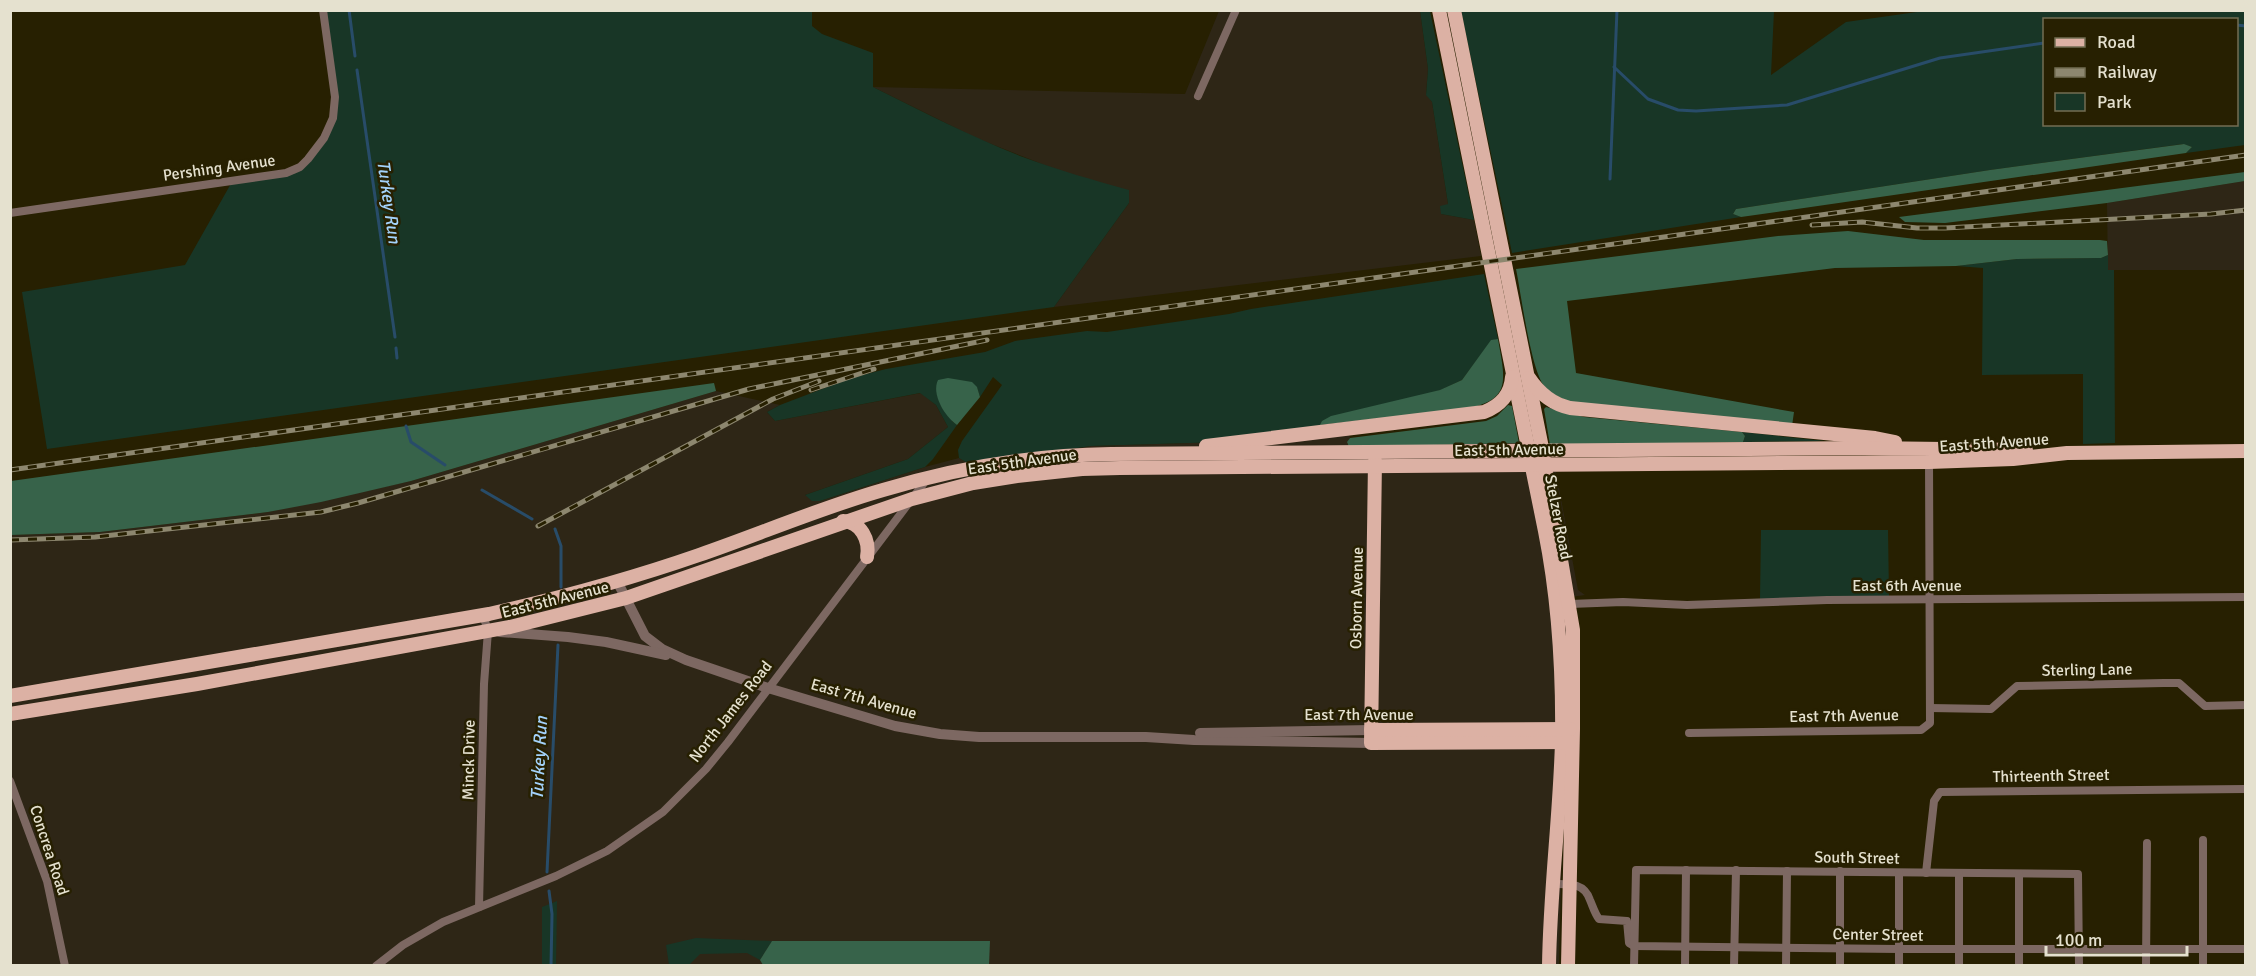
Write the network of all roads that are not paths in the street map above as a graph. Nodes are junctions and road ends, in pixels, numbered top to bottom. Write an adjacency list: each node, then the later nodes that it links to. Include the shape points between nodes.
1 (323, 10): 7 (street, Pershing Avenue, via 335,107 331,127 300,167 286,173)
2 (1236, 10): 5 (street)
3 (1439, 10): 6 (main road, Stelzer Road)
4 (1454, 10): 6 (main road, Stelzer Road)
5 (1198, 96)
6 (1484, 197): 8 (main road, Stelzer Road)
7 (10, 213)
8 (1515, 362): 9 (main road, Stelzer Road); 10 (main road, Stelzer Road); 13 (main road, via 1509,392 1484,412 1227,444)
9 (1526, 374): 10 (main road, Stelzer Road); 14 (main road, via 1542,395 1570,408 1875,438)
10 (1534, 443): 17 (main road, Stelzer Road)
11 (2246, 451): 14 (main road, East 5th Avenue, via 2018,450)
12 (1375, 453): 13 (main road, East 5th Avenue); 14 (main road, East 5th Avenue); 15 (main road, Osborn Avenue)
13 (1111, 454): 16 (main road, East 5th Avenue, via 1062,456)
14 (1929, 455): 15 (main road, East 5th Avenue); 24 (street)
15 (1375, 468): 18 (main road, East 5th Avenue, via 1045,472 973,483); 36 (main road, Osborn Avenue)
16 (927, 478): 18 (street, North James Road); 21 (main road, East 5th Avenue, via 820,510)
17 (1543, 487): 25 (main road, Stelzer Road); 35 (main road, Stelzer Road, via 1558,605)
18 (912, 499): 19 (main road, East 5th Avenue); 20 (street, North James Road)
19 (843, 521): 20 (main road, via 854,523 862,533 867,541); 23 (main road, East 5th Avenue)
20 (867, 557): 29 (street, North James Road)
21 (617, 581): 23 (street, East 7th Avenue); 26 (main road, East 5th Avenue)
22 (2246, 597): 24 (street, East 6th Avenue)
23 (626, 598): 27 (main road, East 5th Avenue); 28 (street, East 7th Avenue, via 649,640)
24 (1930, 601): 25 (street, East 6th Avenue); 32 (street)
25 (1570, 604): 35 (main road, Stelzer Road, via 1574,643)
26 (483, 615): 27 (street, Minck Drive); 30 (main road, East 5th Avenue)
27 (488, 631): 28 (street, East 7th Avenue, via 606,642); 33 (main road, East 5th Avenue); 53 (street, Minck Drive)
28 (686, 660): 29 (street, East 7th Avenue)
29 (768, 688): 36 (street, East 7th Avenue, via 873,721 929,733 979,737 1146,737 1285,731); 53 (street, North James Road, via 706,769 663,812 607,851)
30 (10, 696)
31 (2246, 705): 32 (street, Sterling Lane, via 2205,706 2180,683 2164,683 2017,686 1991,709)
32 (1930, 708): 34 (street, East 7th Avenue, via 1930,723 1921,730)
33 (10, 714)
34 (1689, 733)
35 (1568, 736): 36 (main road, East 7th Avenue); 37 (main road, East 7th Avenue); 38 (main road, Stelzer Road); 52 (main road, Stelzer Road)
36 (1371, 737): 37 (main road, East 7th Avenue)
37 (1508, 742): 38 (main road, via 1532,745 1550,753)
38 (1560, 774): 51 (main road, Stelzer Road)
39 (10, 781): 66 (street, Concrea Road, via 47,881)
40 (2246, 789): 48 (street, Thirteenth Street, via 1940,792 1934,801)
41 (2203, 840): 65 (street)
42 (2147, 843): 61 (street)
43 (1686, 870): 44 (street, South Street); 54 (street, South Street, via 1636,870); 55 (street)
44 (1736, 870): 45 (street, South Street); 56 (street)
45 (1787, 871): 46 (street, South Street); 57 (street)
46 (1840, 871): 47 (street, South Street); 58 (street)
47 (1899, 873): 48 (street, South Street); 59 (street)
48 (1926, 873): 49 (street, South Street)
49 (1959, 874): 50 (street, South Street); 63 (street)
50 (2019, 874): 60 (street, South Street, via 2079,874); 64 (street)
51 (1552, 884): 52 (street); 68 (main road, Stelzer Road)
52 (1570, 884): 54 (street, via 1588,894 1599,919 1627,921 1629,943); 69 (main road, Stelzer Road)
53 (479, 907): 67 (street, North James Road, via 405,943)
54 (1634, 946): 55 (street, Center Street); 70 (street)
55 (1685, 946): 56 (street, Center Street); 71 (street)
56 (1735, 947): 57 (street, Center Street); 72 (street)
57 (1786, 948): 58 (street, Center Street); 73 (street)
58 (1840, 949): 59 (street, Center Street); 74 (street)
59 (1899, 949): 63 (street, Center Street); 75 (street)
60 (2079, 949): 61 (street, Center Street); 64 (street, Center Street); 78 (street)
61 (2146, 949): 65 (street, Center Street); 79 (street)
62 (2246, 949): 65 (street, Center Street)
63 (1959, 950): 64 (street, Center Street); 76 (street)
64 (2019, 950): 77 (street)
65 (2203, 950): 80 (street)
66 (65, 966)
67 (376, 966)
68 (1549, 966)
69 (1568, 966)
70 (1634, 966)
71 (1685, 966)
72 (1734, 966)
73 (1786, 966)
74 (1840, 966)
75 (1899, 966)
76 (1959, 966)
77 (2019, 966)
78 (2079, 966)
79 (2146, 966)
80 (2203, 966)

